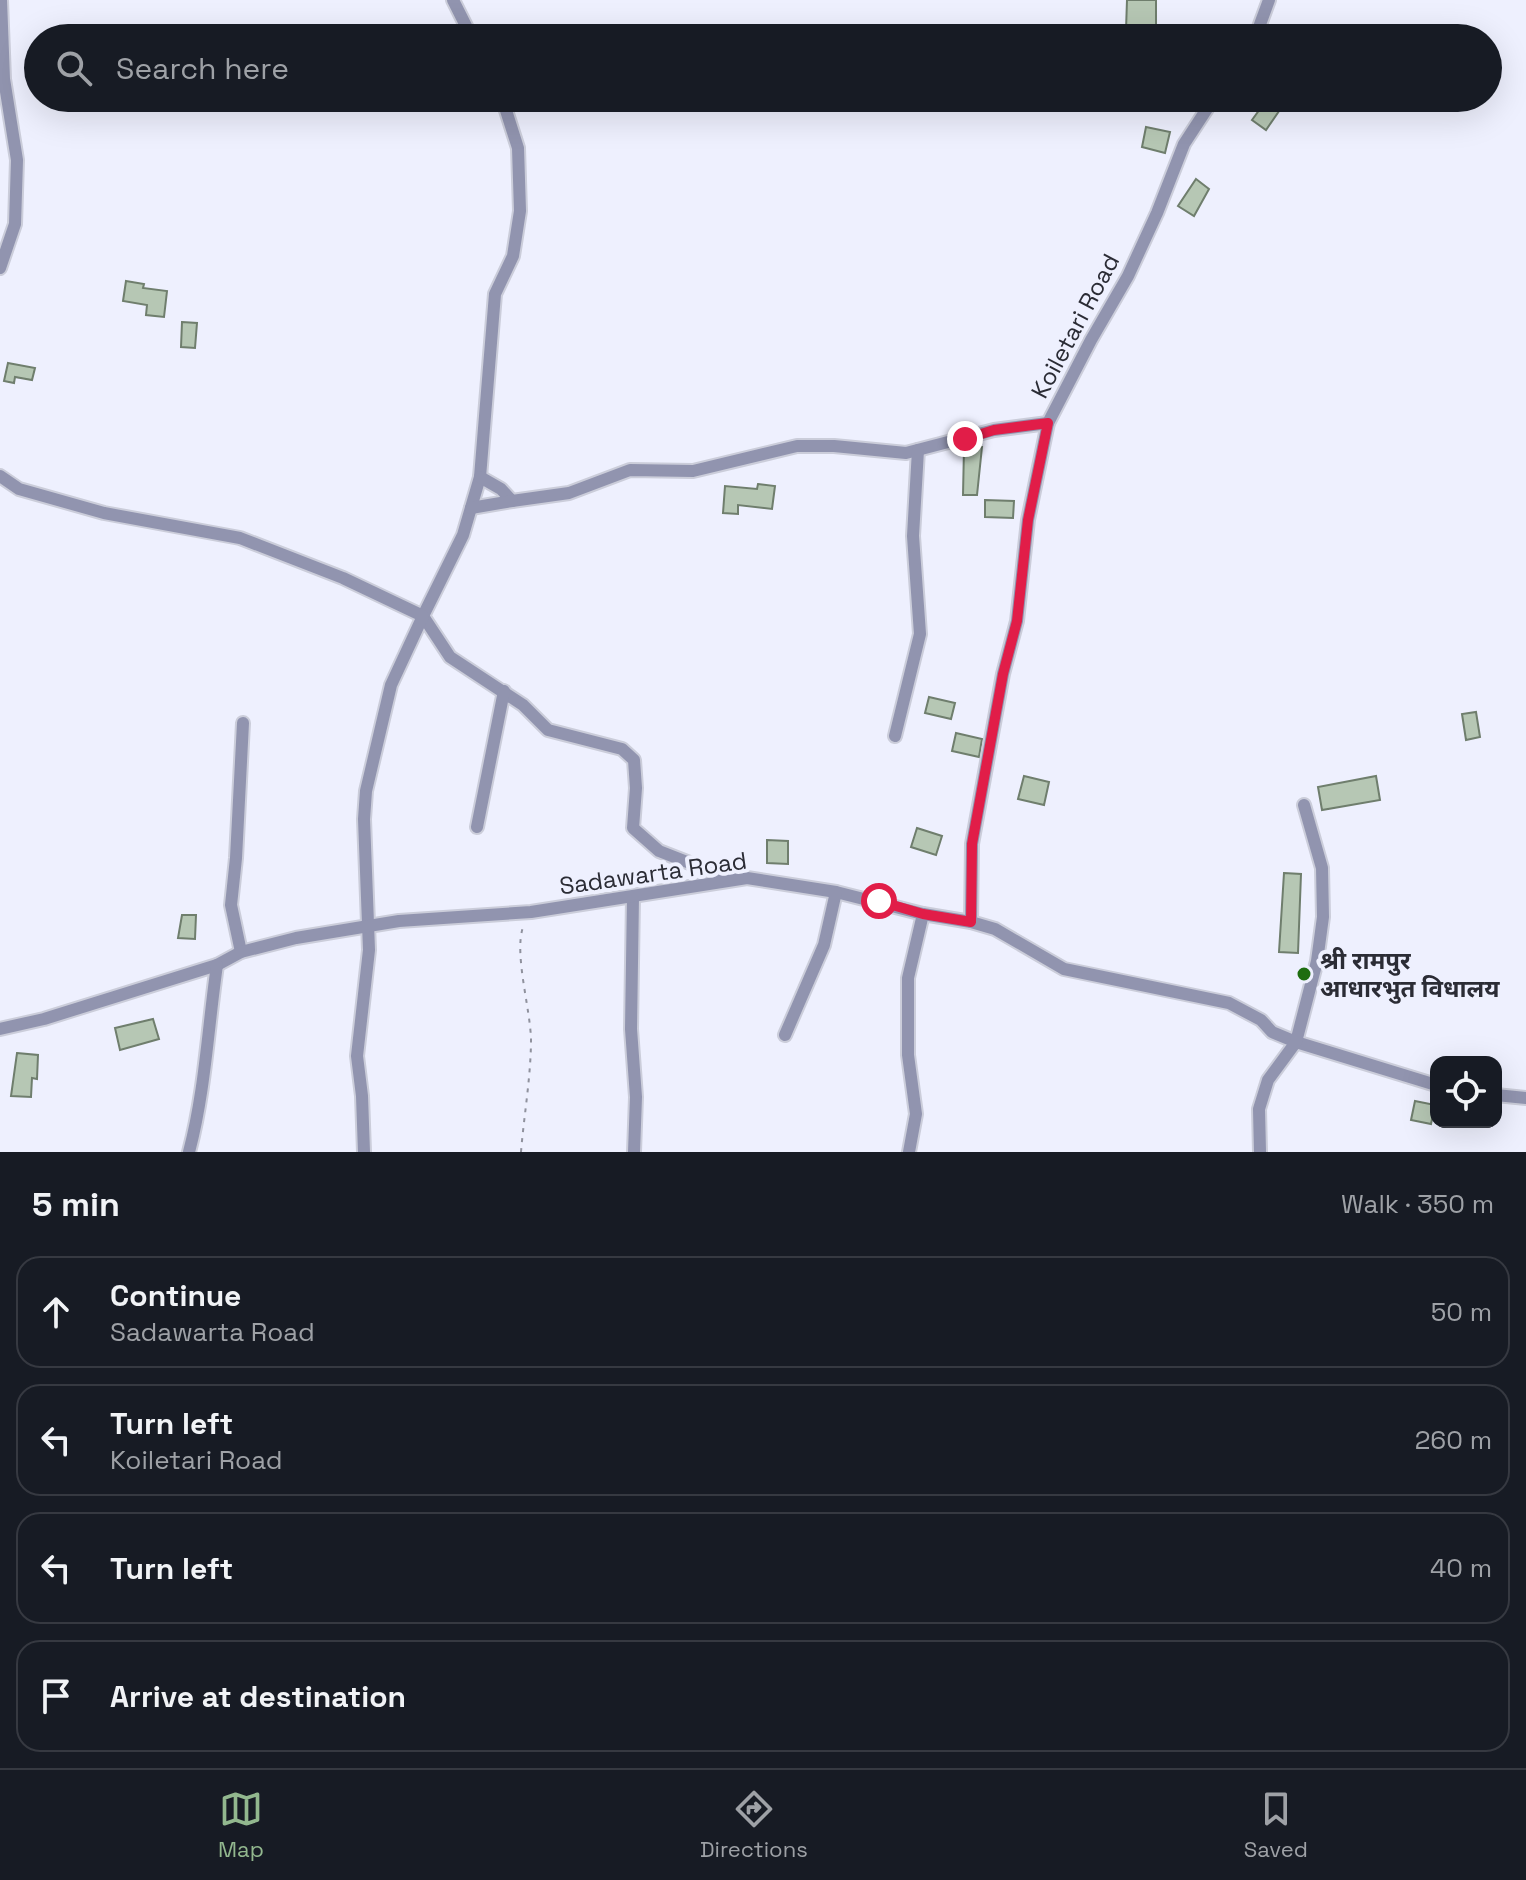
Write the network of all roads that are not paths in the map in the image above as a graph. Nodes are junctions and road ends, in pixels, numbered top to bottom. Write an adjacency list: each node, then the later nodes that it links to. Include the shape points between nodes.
1 (1, 0): 8 (street, via 4,79 17,160 15,224)
2 (453, 0): 4 (street)
3 (1269, 0): 5 (street)
4 (465, 24)
5 (1260, 24)
6 (506, 112): 12 (street, via 518,148 520,211 513,256 495,294)
7 (1205, 112): 9 (street, Koiletari Road, via 1184,144 1128,276)
8 (0, 268)
9 (1048, 423): 10 (street, via 994,430); 25 (street, Koiletari Road, via 1028,520 1017,621 972,844)
10 (918, 450): 13 (street, via 797,446 693,471 630,470 569,493); 18 (street, via 913,536 920,634)
11 (0, 476): 15 (street, via 19,489 104,513 240,538)
12 (480, 477): 13 (street); 14 (street)
13 (512, 501): 14 (street)
14 (471, 508): 15 (street)
15 (423, 616): 16 (street, via 450,657); 26 (street, via 391,685 366,791)
16 (504, 691): 20 (street); 21 (street, via 548,730 622,749 634,760 633,828 659,851)
17 (243, 723): 27 (street, via 231,905)
18 (895, 736)
19 (1304, 805): 31 (street, via 1322,868 1323,917)
20 (477, 827)
21 (747, 878): 22 (street, Sadawarta Road); 23 (street, Sadawarta Road)
22 (836, 892): 24 (street, Sadawarta Road); 30 (street, via 824,945)
23 (633, 897): 26 (street, Sadawarta Road); 37 (street)
24 (923, 914): 25 (street, Sadawarta Road); 38 (street, via 908,978 908,1055 916,1114)
25 (971, 922): 31 (street, Sadawarta Road, via 995,929 1064,969 1229,1003)
26 (368, 926): 27 (street, Sadawarta Road); 36 (street, via 357,1056)
27 (241, 952): 28 (street, Sadawarta Road)
28 (217, 965): 29 (street, Sadawarta Road); 35 (street, via 200,1111)
29 (0, 1029)
30 (785, 1035)
31 (1296, 1042): 32 (street, Sadawarta Road); 39 (street, via 1263,1093)
32 (1430, 1083)
33 (1502, 1096): 34 (street)
34 (1526, 1098)
35 (189, 1152)
36 (364, 1152)
37 (634, 1152)
38 (909, 1152)
39 (1260, 1152)

